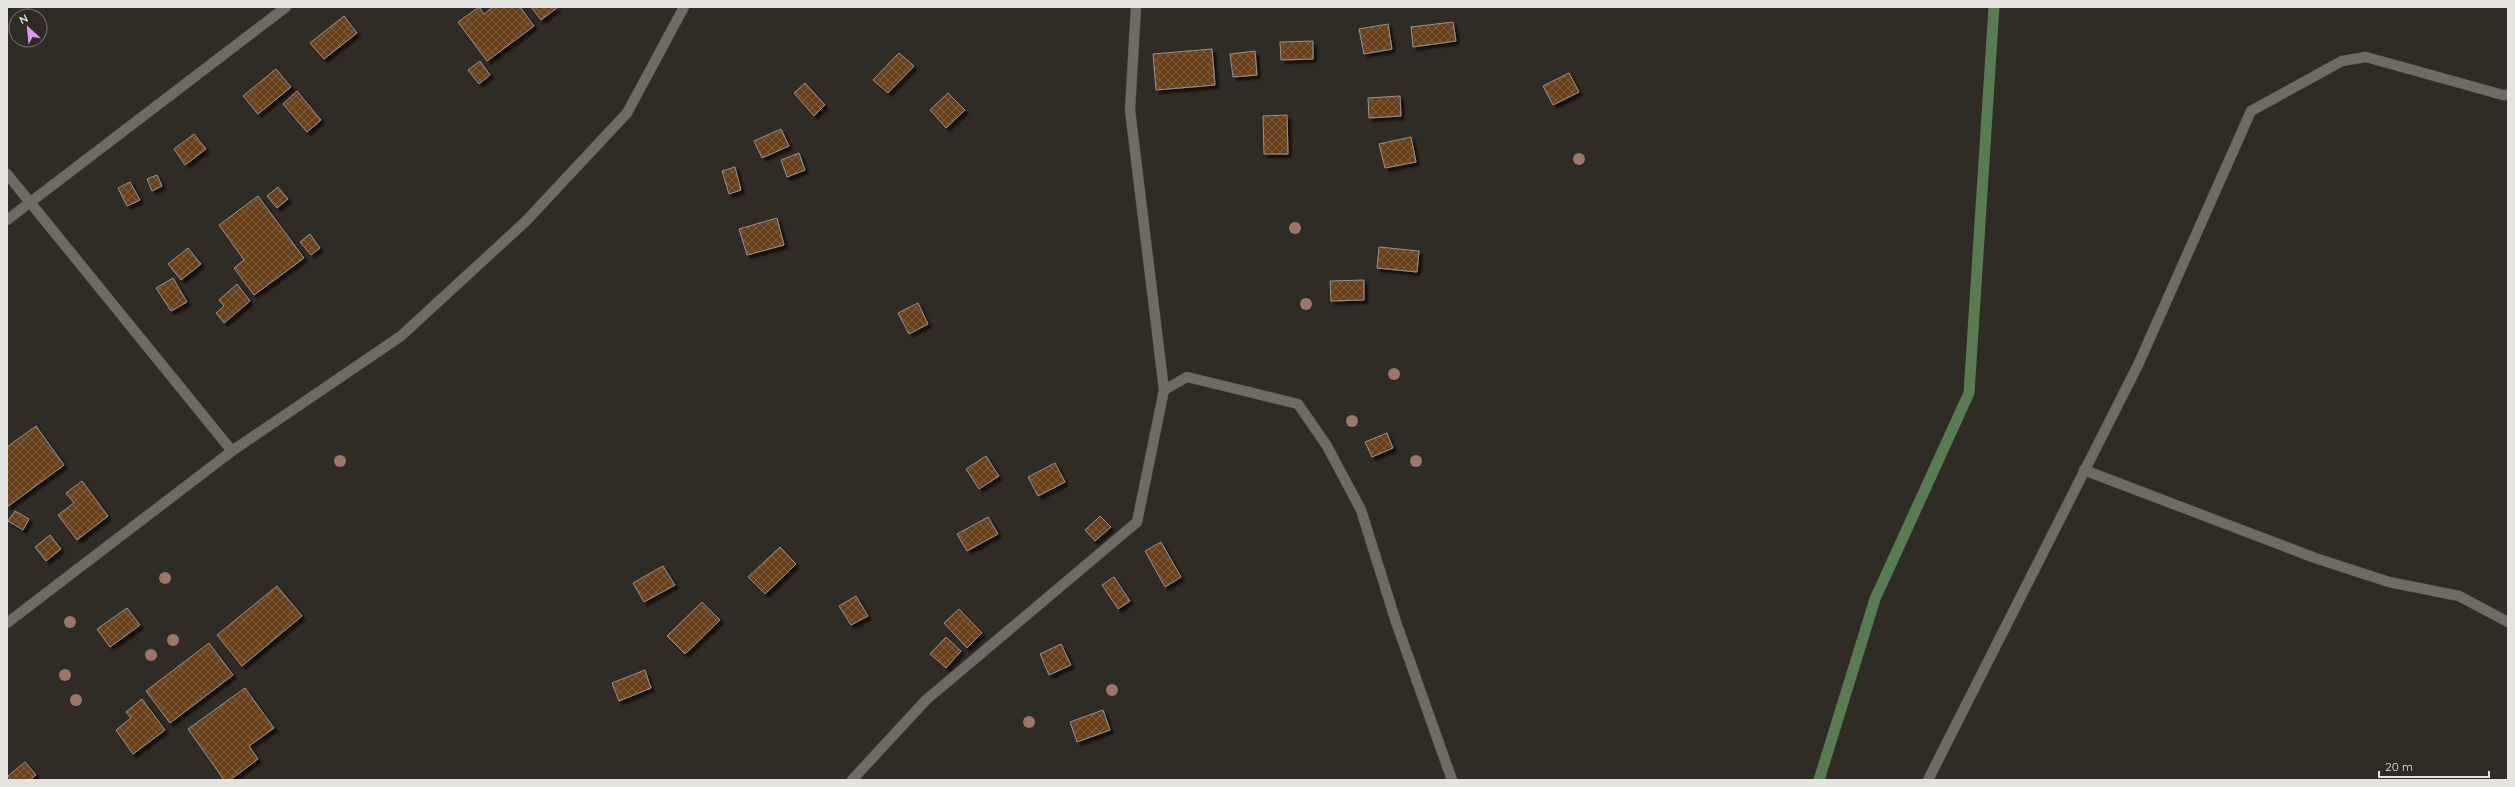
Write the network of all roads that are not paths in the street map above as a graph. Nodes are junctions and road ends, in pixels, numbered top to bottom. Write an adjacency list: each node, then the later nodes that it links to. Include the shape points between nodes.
1 (286, 7): 6 (street)
2 (684, 7): 9 (street, via 627,113 526,221 401,336)
3 (1136, 7): 8 (street, via 1130,110)
4 (2508, 94): 10 (street, via 2503,96 2366,57 2342,61 2251,111 2138,365)
5 (7, 174): 6 (street)
6 (29, 202): 7 (street); 9 (street)
7 (7, 220)
8 (1164, 390): 13 (street, via 1137,522 926,700); 14 (street, via 1187,377 1298,404 1327,446 1361,510)
9 (232, 451): 12 (street)
10 (2084, 470): 11 (street, via 2315,558 2389,582 2459,596); 15 (street)
11 (2508, 622)
12 (7, 623)
13 (852, 780)
14 (1452, 780)
15 (1928, 780)

